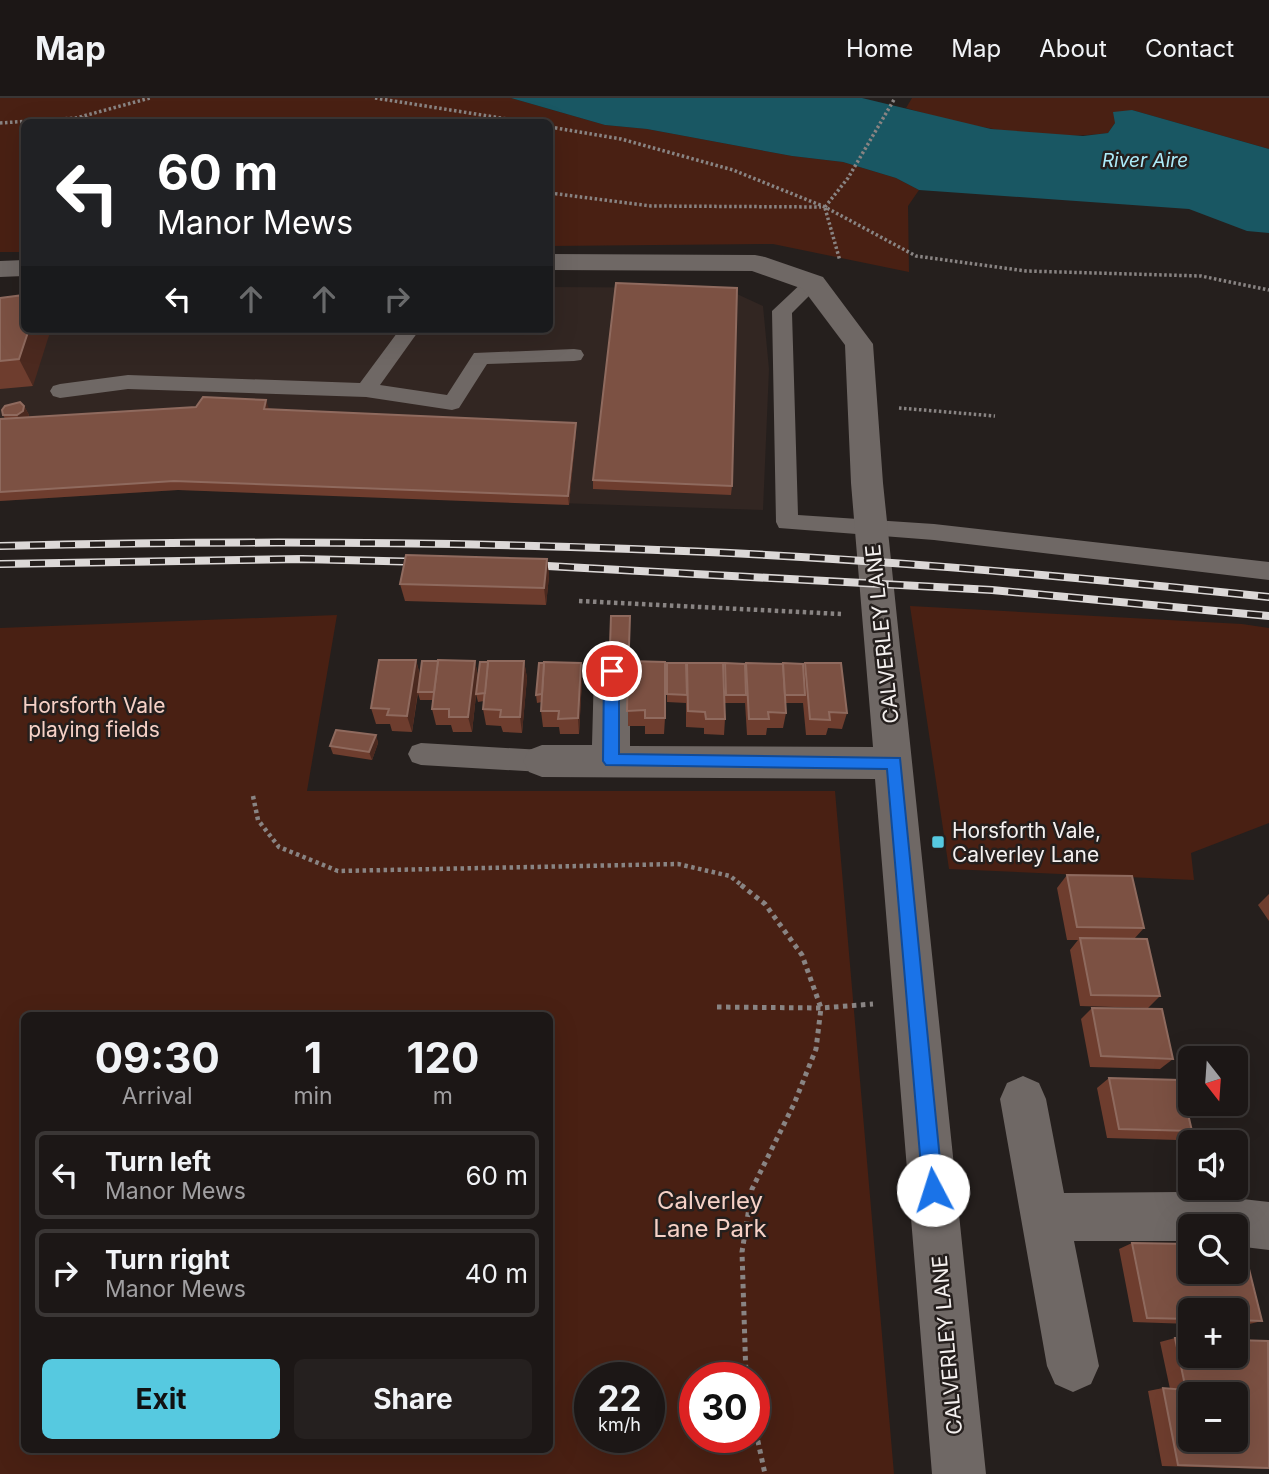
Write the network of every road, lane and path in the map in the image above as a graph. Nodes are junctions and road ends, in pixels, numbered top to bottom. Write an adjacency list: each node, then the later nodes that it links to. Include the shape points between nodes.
1 (150, 98): 4 (path)
2 (376, 98): 7 (path)
3 (895, 100): 12 (path)
4 (76, 118): 5 (path); 6 (path)
5 (57, 119)
6 (92, 119)
7 (507, 119)
8 (21, 121): 9 (path)
9 (0, 122)
10 (553, 128): 12 (path, via 621,139 733,170)
11 (553, 193): 12 (path, via 650,206)
12 (825, 207): 16 (path, via 840,263); 17 (path, via 916,256 1027,271 1201,276)
13 (553, 262): 16 (street, via 755,263)
14 (21, 268): 15 (street)
15 (0, 269)
16 (813, 283): 22 (street, CALVERLEY LANE, via 859,344); 24 (lane, via 782,311 787,522 947,533)
17 (1269, 290)
18 (407, 333): 20 (lane)
19 (574, 355): 20 (lane, via 481,358 452,403)
20 (366, 390): 21 (lane, via 128,382)
21 (60, 391)
22 (863, 406): 23 (path); 26 (street, CALVERLEY LANE, via 867,483)
23 (995, 416)
24 (1269, 570)
25 (579, 601): 26 (path)
26 (860, 615): 31 (street, CALVERLEY LANE)
27 (612, 671): 30 (street)
28 (421, 754): 29 (lane)
29 (542, 761): 30 (street)
30 (611, 761): 31 (street)
31 (895, 762): 33 (street, CALVERLEY LANE)
32 (253, 796): 35 (path, via 258,820 279,847 338,871 678,864 730,876 765,904 802,955)
33 (916, 1001): 35 (path); 43 (street, CALVERLEY LANE)
34 (718, 1007): 35 (path)
35 (821, 1008): 39 (path, via 816,1049 751,1189 742,1252)
36 (1023, 1099): 37 (street)
37 (1046, 1217): 38 (street, via 1181,1216); 40 (street)
38 (1269, 1226)
39 (746, 1362)
40 (1073, 1366)
41 (760, 1453): 42 (path)
42 (765, 1474)
43 (959, 1474)

